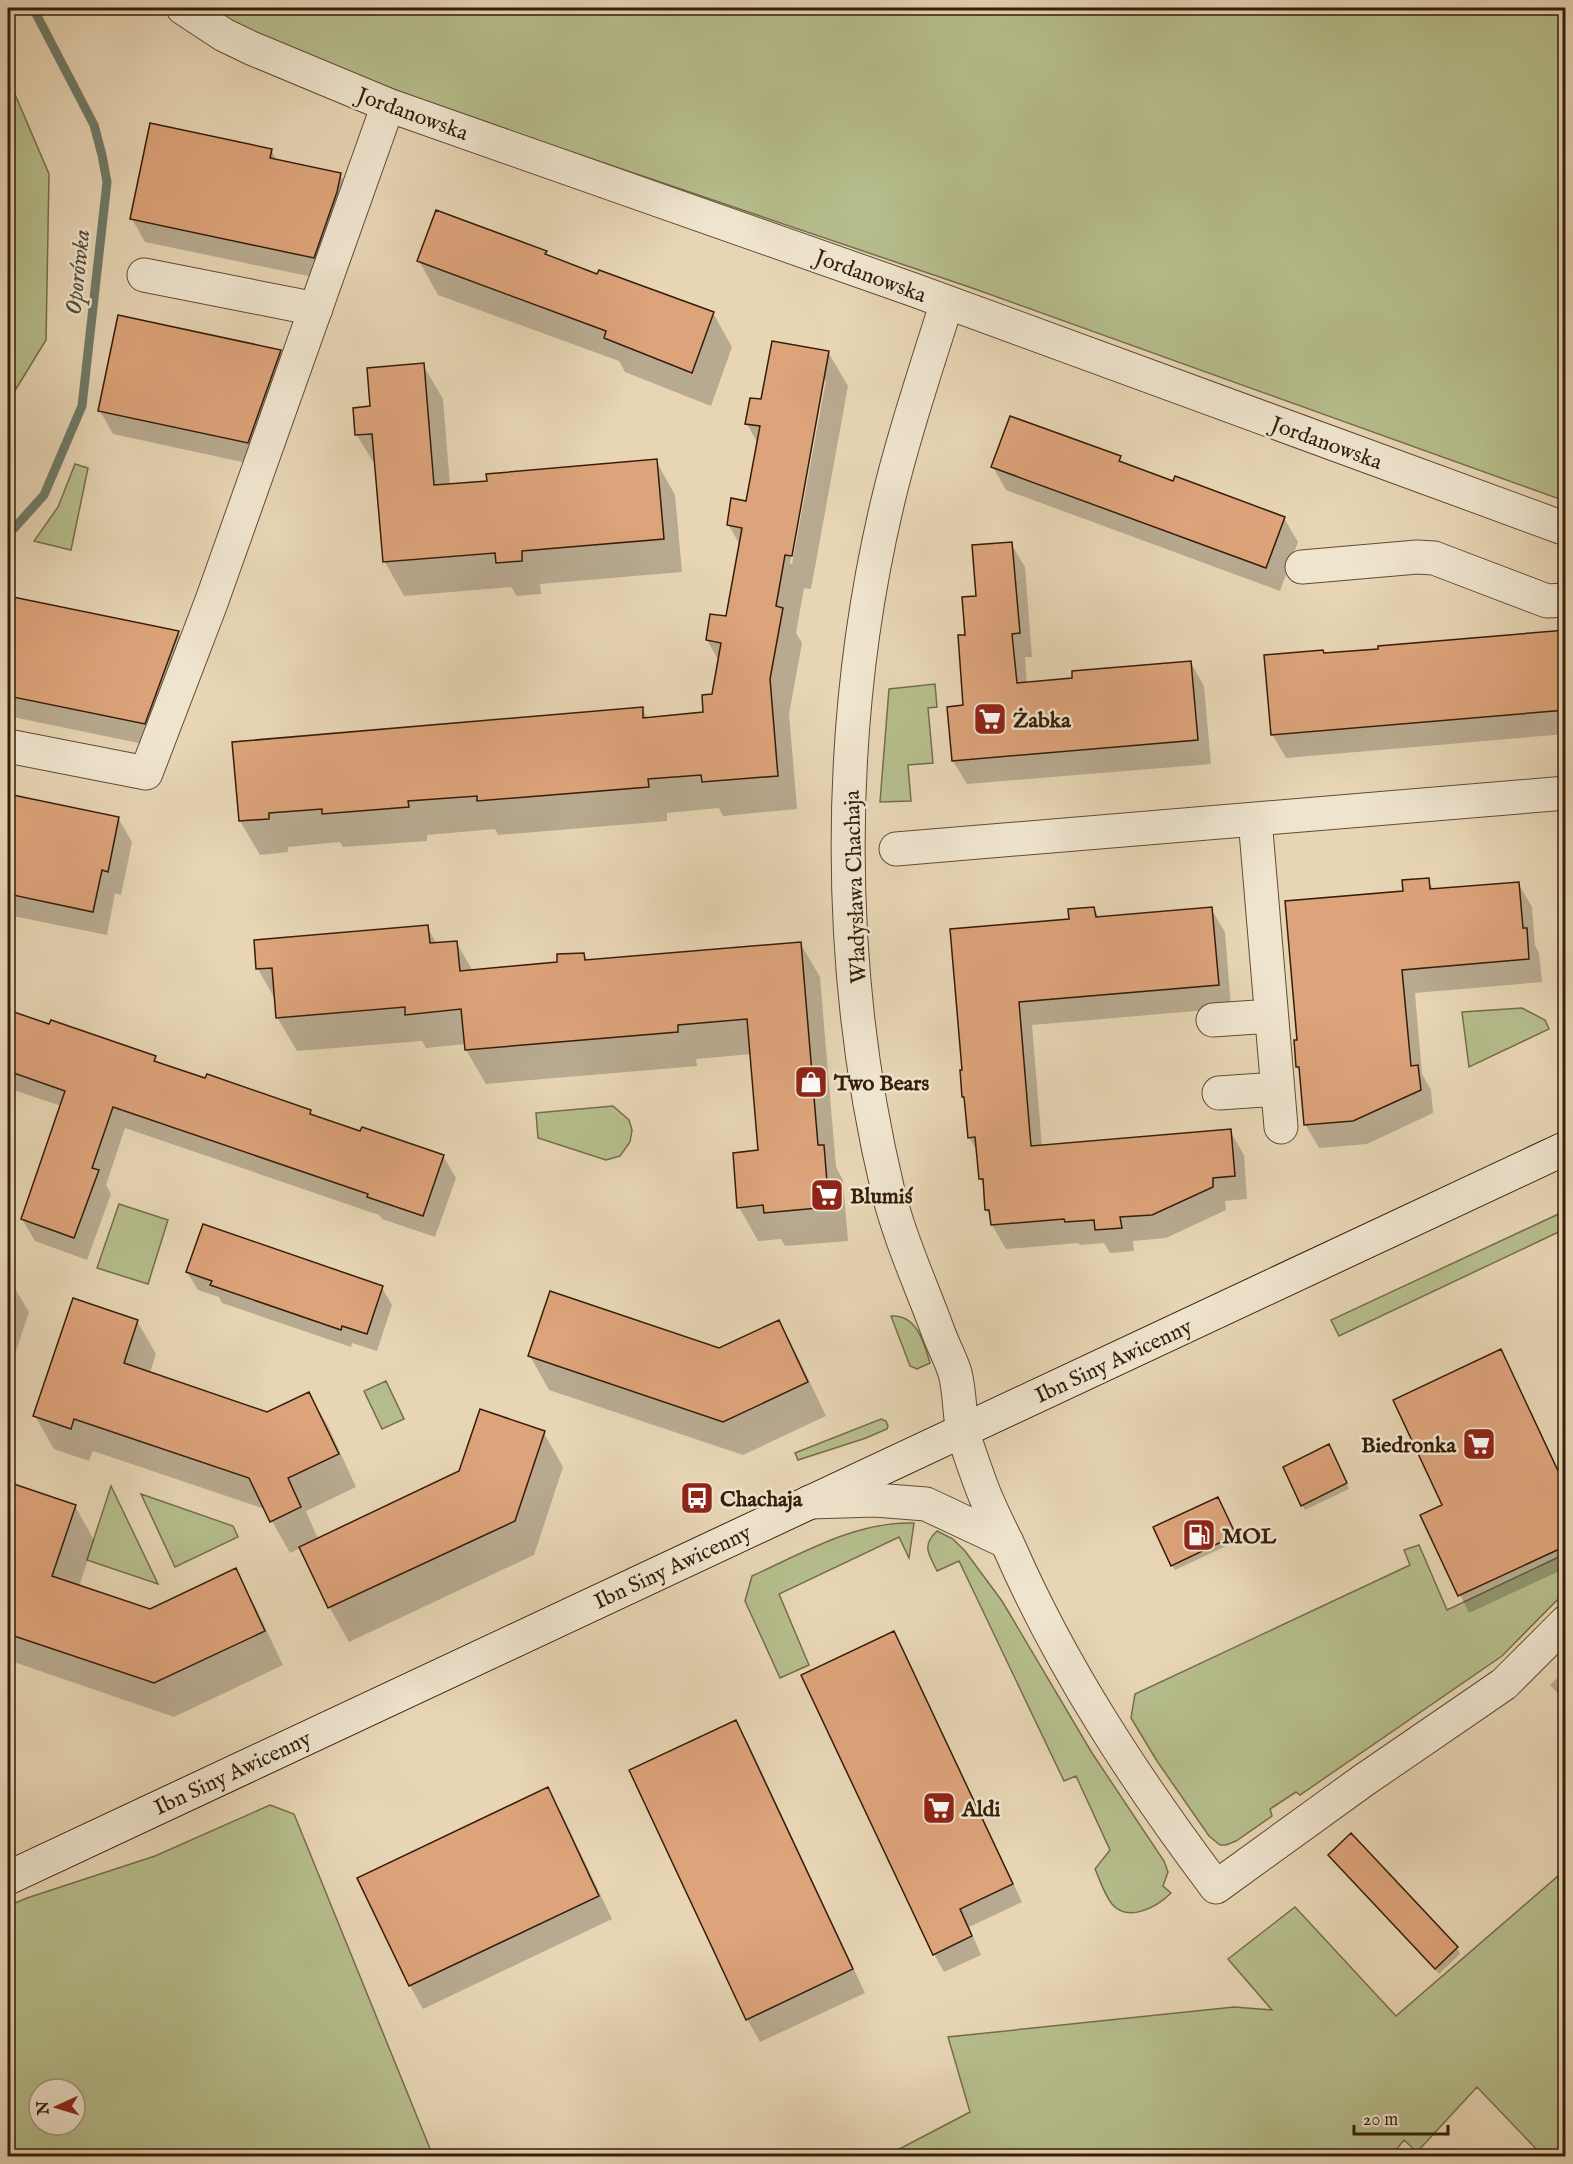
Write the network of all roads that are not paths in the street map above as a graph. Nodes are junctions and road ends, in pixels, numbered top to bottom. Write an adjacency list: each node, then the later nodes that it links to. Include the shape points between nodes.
1 (183, 8): 2 (street, Jordanowska, via 251,48)
2 (388, 105): 4 (street, Jordanowska); 5 (street)
3 (144, 275): 5 (street)
4 (947, 303): 6 (street, Jordanowska); 19 (street, Władysława Chachaja, via 900,458 873,575 856,699 848,853 858,1018 876,1140 907,1252 955,1372)
5 (316, 309): 9 (street, via 212,603 146,773)
6 (1566, 529)
7 (1302, 567): 8 (street, via 1434,558 1547,601)
8 (1566, 600)
9 (8, 746)
10 (1566, 793): 11 (street)
11 (1255, 819): 12 (street); 13 (street)
12 (896, 849)
13 (1271, 1016): 14 (street); 15 (street)
14 (1213, 1020)
15 (1277, 1089): 16 (street); 17 (street)
16 (1219, 1093)
17 (1281, 1127)
18 (1566, 1148): 19 (street, Ibn Siny Awicenny)
19 (963, 1431): 20 (street, Ibn Siny Awicenny); 21 (street, Władysława Chachaja, via 989,1506)
20 (810, 1502): 21 (street, via 875,1500 926,1504); 23 (street, Ibn Siny Awicenny)
21 (1007, 1542): 22 (street, Władysława Chachaja, via 1057,1645 1173,1829 1216,1887 1504,1684)
22 (1566, 1622)
23 (8, 1878)

